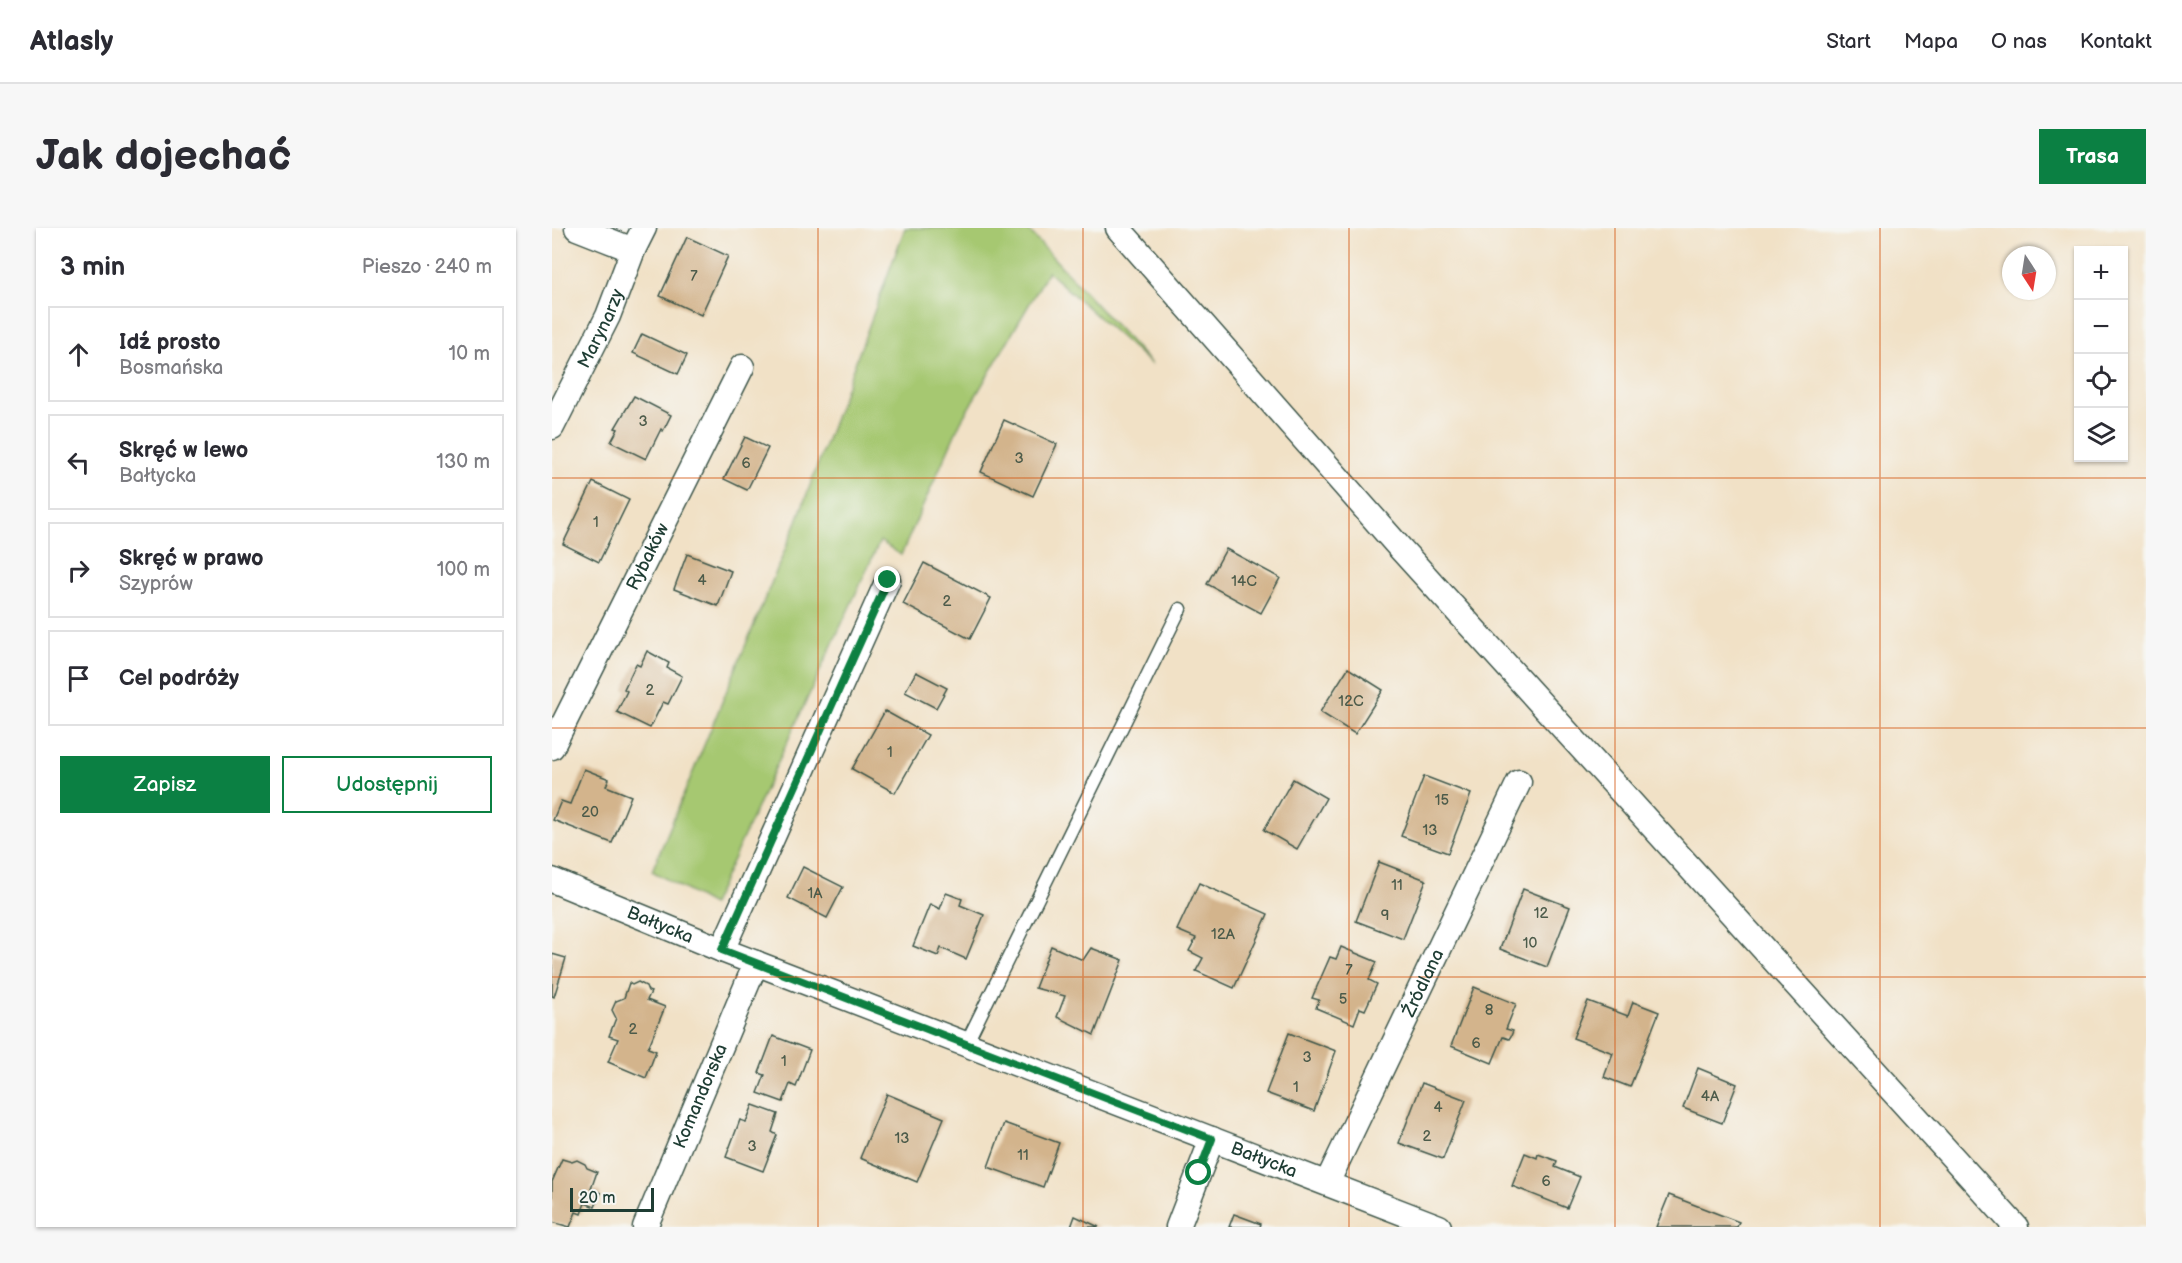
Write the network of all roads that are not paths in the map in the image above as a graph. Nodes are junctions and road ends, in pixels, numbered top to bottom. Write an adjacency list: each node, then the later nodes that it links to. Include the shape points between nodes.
1 (577, 228): 4 (street)
2 (644, 228): 4 (street, Marynarzy)
3 (1118, 228): 20 (street, via 1407,556)
4 (633, 249): 6 (street, Marynarzy, via 608,316)
5 (742, 367): 9 (street, Rybaków)
6 (552, 427)
7 (888, 580): 12 (street)
8 (1180, 609): 14 (lane)
9 (552, 747)
10 (1519, 782): 16 (street, Źródlana)
11 (552, 880): 12 (street, Bałtycka)
12 (722, 950): 13 (street, Bałtycka)
13 (756, 963): 14 (street, Bałtycka); 17 (street, Komandorska)
14 (966, 1044): 15 (street, Bałtycka)
15 (1212, 1139): 16 (street, Bałtycka); 18 (street)
16 (1327, 1183): 19 (street, Bałtycka)
17 (645, 1227)
18 (1178, 1227)
19 (1439, 1227)
20 (2016, 1227)

